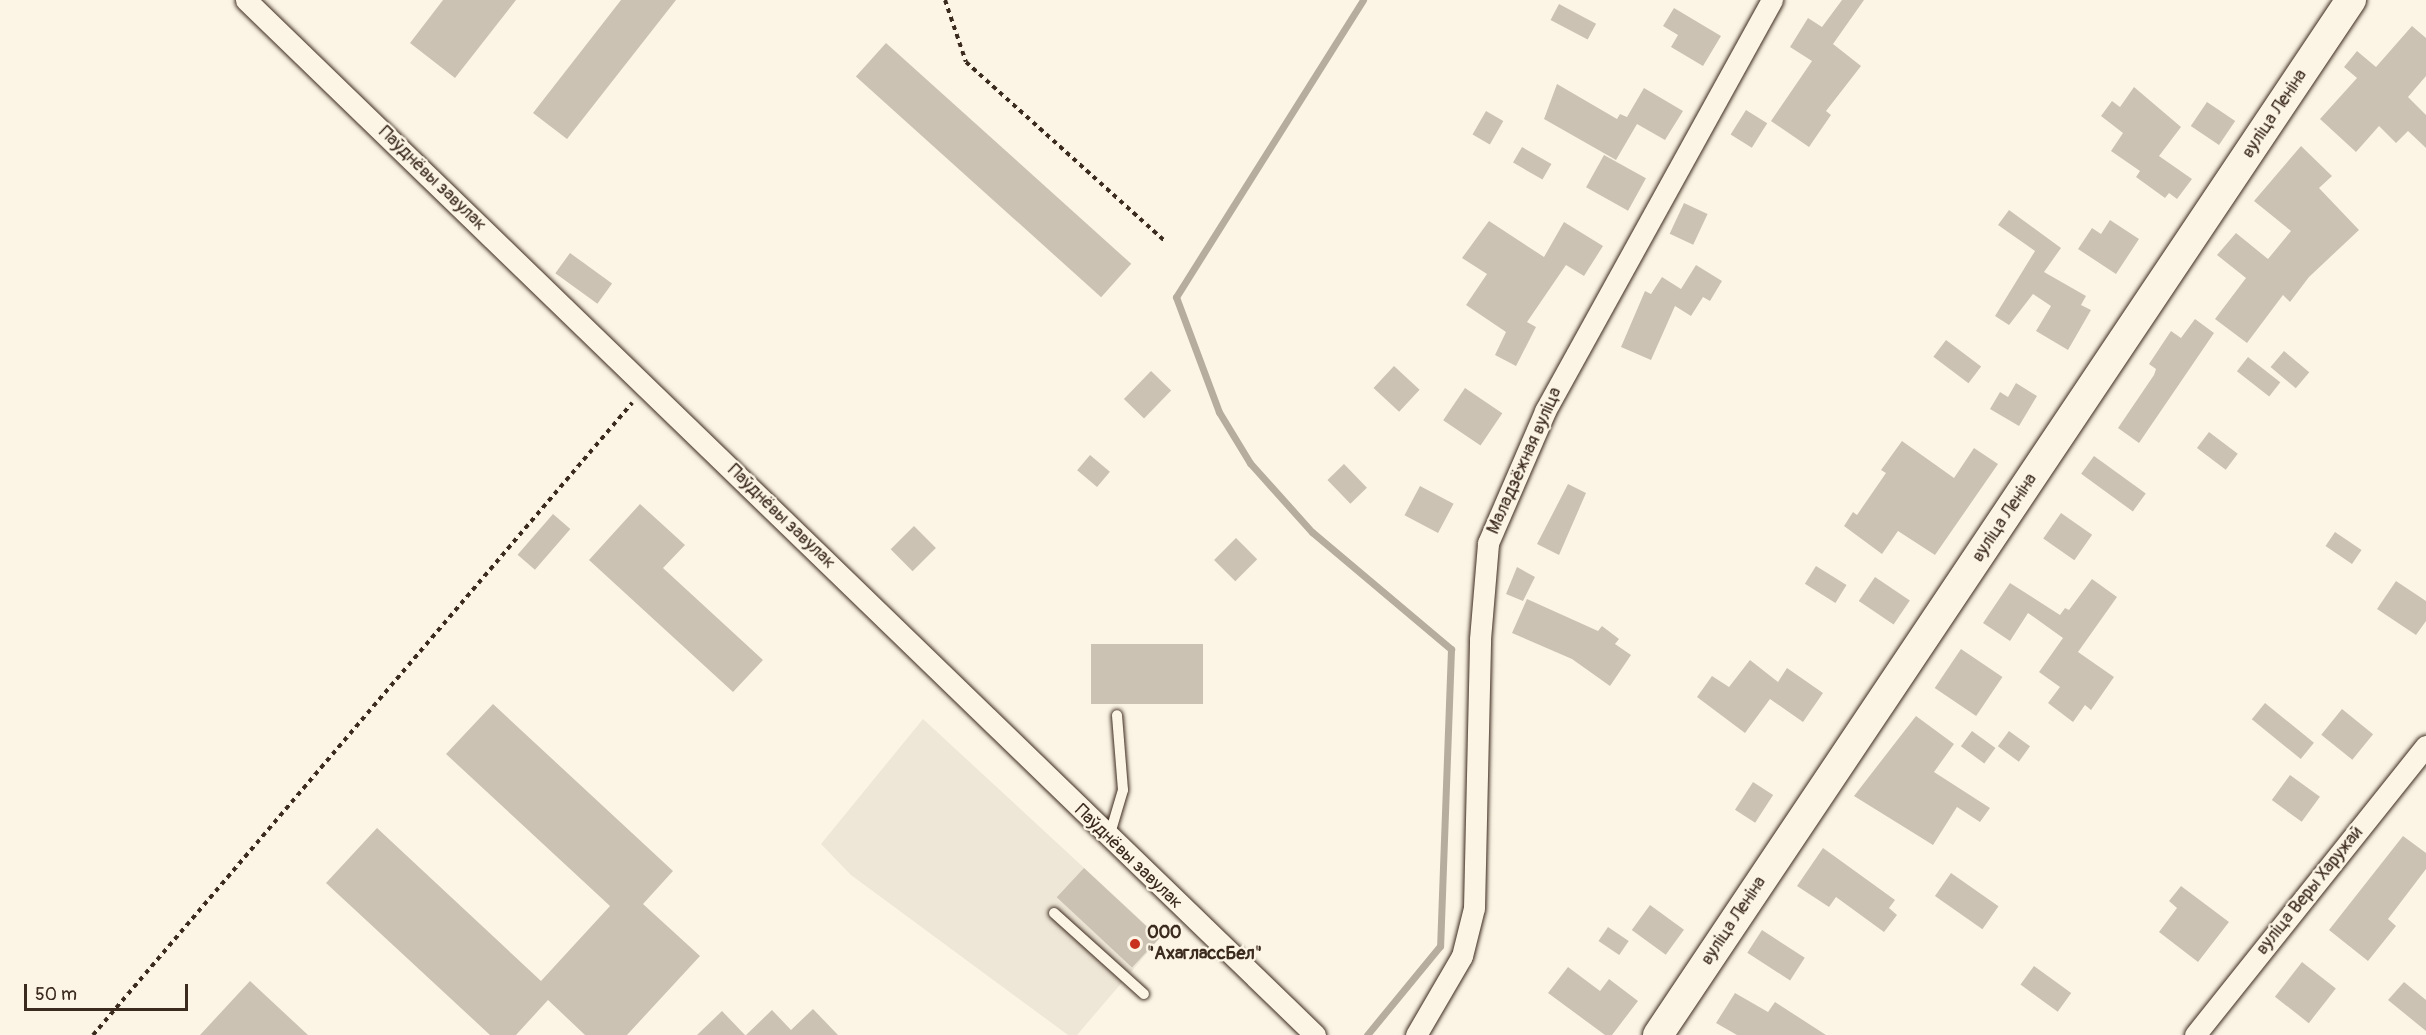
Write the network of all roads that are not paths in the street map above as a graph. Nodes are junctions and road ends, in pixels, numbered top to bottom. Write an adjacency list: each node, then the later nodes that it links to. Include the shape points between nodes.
1 (246, 0): 6 (street, Паўднёвы завулак)
2 (1772, 0): 10 (street, Маладзёжная вуліца, via 1545,411 1488,543 1480,639 1474,908 1462,956)
3 (2351, 0): 11 (street, вуліца Леніна)
4 (1117, 715): 6 (lane, via 1123,790)
5 (2426, 746): 12 (street, вуліца Веры Харужай)
6 (1108, 837): 9 (street, Паўднёвы завулак)
7 (1054, 913): 8 (lane)
8 (1144, 994)
9 (1315, 1035)
10 (1416, 1035)
11 (1658, 1035)
12 (2195, 1035)

